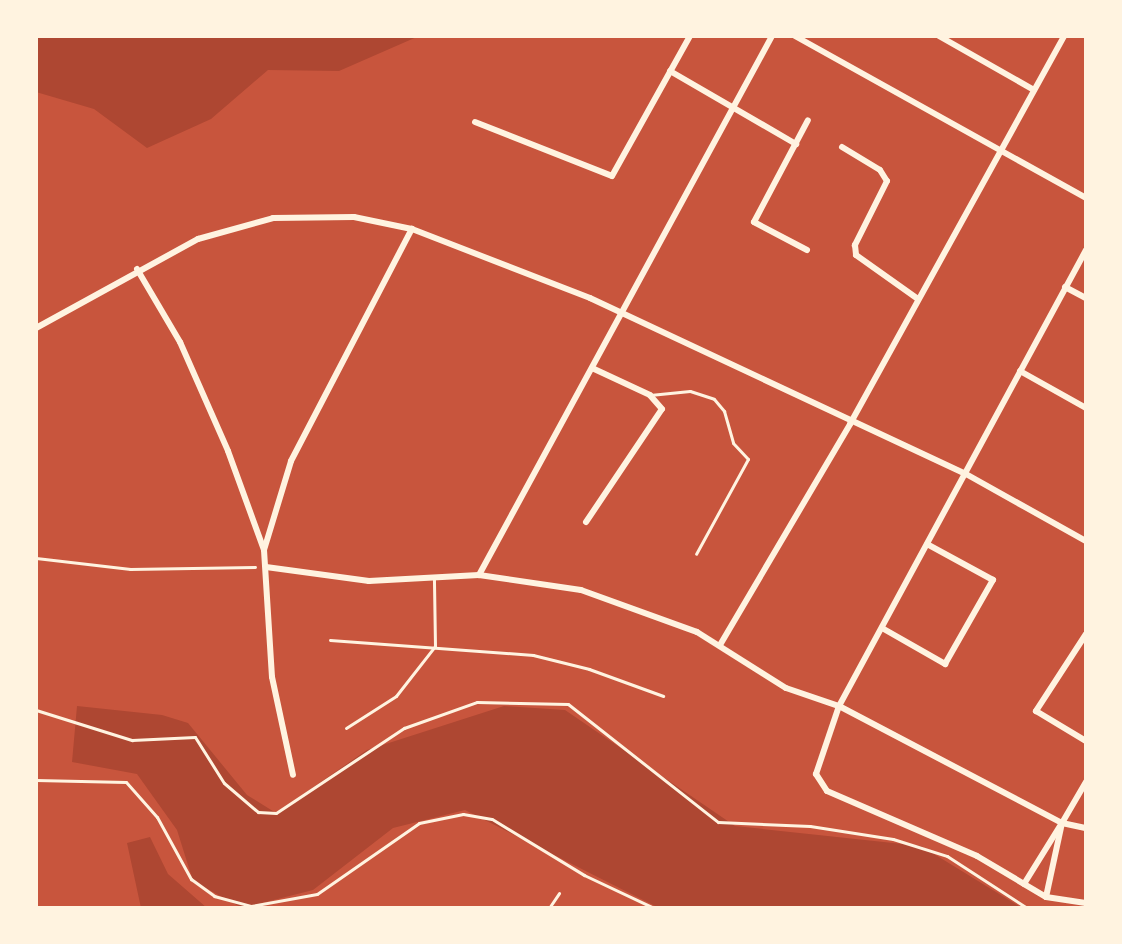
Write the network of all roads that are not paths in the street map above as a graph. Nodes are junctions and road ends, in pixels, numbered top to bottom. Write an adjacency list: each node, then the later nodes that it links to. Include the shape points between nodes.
1 (690, 36): 6 (street)
2 (772, 36): 8 (street)
3 (795, 36): 13 (street)
4 (939, 36): 7 (street)
5 (1064, 36): 7 (street)
6 (670, 71): 8 (street); 10 (street, via 612,176)
7 (1034, 90): 13 (street)
8 (733, 107): 11 (street); 22 (street)
9 (808, 120): 11 (street)
10 (475, 122)
11 (796, 144): 16 (street, via 754,222)
12 (842, 147): 21 (street, via 880,170 887,181 855,245 856,255)
13 (1000, 150): 14 (street); 21 (street)
14 (1086, 198)
15 (412, 229): 18 (street, via 354,217 273,218 198,239); 22 (street); 33 (street, via 291,461)
16 (807, 250)
17 (1086, 250): 19 (street)
18 (137, 269): 23 (street); 33 (street, via 180,342)
19 (1065, 287): 20 (street); 25 (street)
20 (1086, 298)
21 (918, 299): 28 (street)
22 (617, 313): 24 (street); 28 (street)
23 (36, 328)
24 (592, 368): 26 (street); 36 (street)
25 (1020, 371): 27 (street); 29 (street)
26 (650, 395): 30 (street, via 662,409); 34 (lane, via 690,391 714,399 724,411 733,443 748,459)
27 (1086, 408)
28 (850, 424): 29 (street); 41 (street)
29 (966, 474): 31 (street); 32 (street)
30 (586, 522)
31 (1086, 541)
32 (927, 544): 38 (street); 38 (street, via 993,580 945,664)
33 (264, 550): 35 (street)
34 (696, 554)
35 (266, 567): 37 (street, via 369,581); 47 (street, via 272,677)
36 (479, 575): 37 (street); 41 (street, via 581,590 652,613)
37 (434, 579): 42 (lane)
38 (882, 628): 44 (street)
39 (1086, 634): 46 (street, via 1036,711)
40 (330, 640): 42 (lane)
41 (720, 645): 44 (street, via 786,688)
42 (435, 646): 43 (lane, via 533,655); 45 (lane, via 396,696)
43 (663, 696)
44 (839, 706): 49 (street); 51 (street, via 816,774 827,791 977,856)
45 (346, 728)
46 (1086, 741)
47 (293, 775)
48 (1086, 782): 49 (street)
49 (1062, 823): 50 (street); 51 (street); 53 (street)
50 (1086, 828)
51 (1024, 884): 53 (street)
52 (559, 893): 55 (lane)
53 (1046, 897): 54 (street)
54 (1086, 903)
55 (549, 908)

